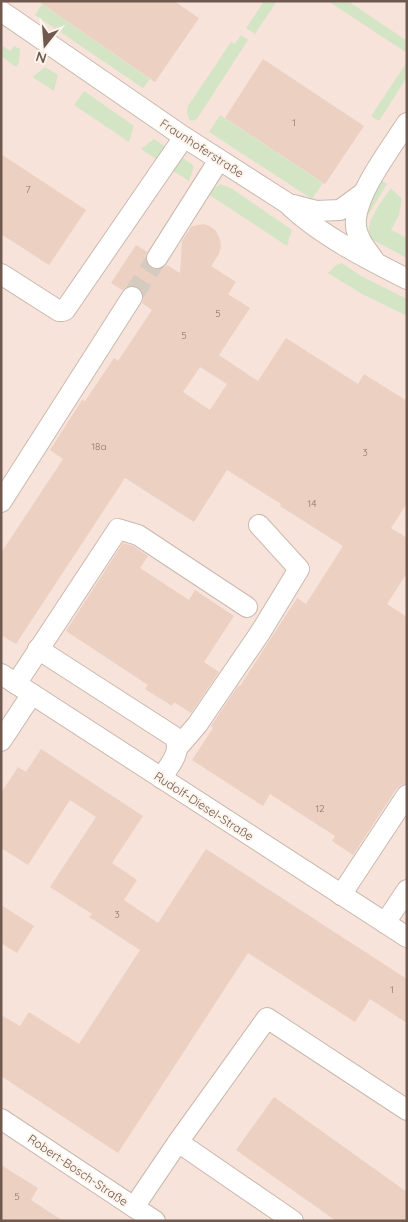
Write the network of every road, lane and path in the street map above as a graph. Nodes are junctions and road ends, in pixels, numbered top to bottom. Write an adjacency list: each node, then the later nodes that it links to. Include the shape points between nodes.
1 (1, 11): 3 (street, Fraunhoferstraße)
2 (407, 123): 5 (street)
3 (184, 137): 4 (street, Fraunhoferstraße); 9 (street, via 65,310 59,311)
4 (219, 160): 6 (street, Fraunhoferstraße); 7 (street)
5 (362, 194): 6 (street, via 340,210 316,211); 8 (street, via 356,226 361,241)
6 (286, 203): 8 (street, Fraunhoferstraße, via 313,225)
7 (157, 258)
8 (377, 264): 10 (street, Fraunhoferstraße)
9 (1, 274)
10 (407, 279)
11 (132, 297): 12 (street)
12 (1, 502)
13 (259, 525): 18 (street, via 299,569 255,641)
14 (247, 607): 15 (street, via 138,535 118,529)
15 (38, 649): 16 (street); 18 (street, via 172,736)
16 (16, 684): 17 (street); 19 (street, Rudolf-Diesel-Straße)
17 (1, 741)
18 (178, 747): 19 (street)
19 (161, 778): 22 (street, Rudolf-Diesel-Straße)
20 (407, 795): 22 (street)
21 (407, 890): 23 (street)
22 (342, 895): 23 (street, Rudolf-Diesel-Straße)
23 (385, 923): 24 (street, Rudolf-Diesel-Straße)
24 (407, 937)
25 (407, 1110): 27 (street, via 267,1018)
26 (1, 1119): 28 (street, Robert-Bosch-Straße)
27 (178, 1142): 28 (street); 29 (street)
28 (146, 1216)
29 (293, 1221)

